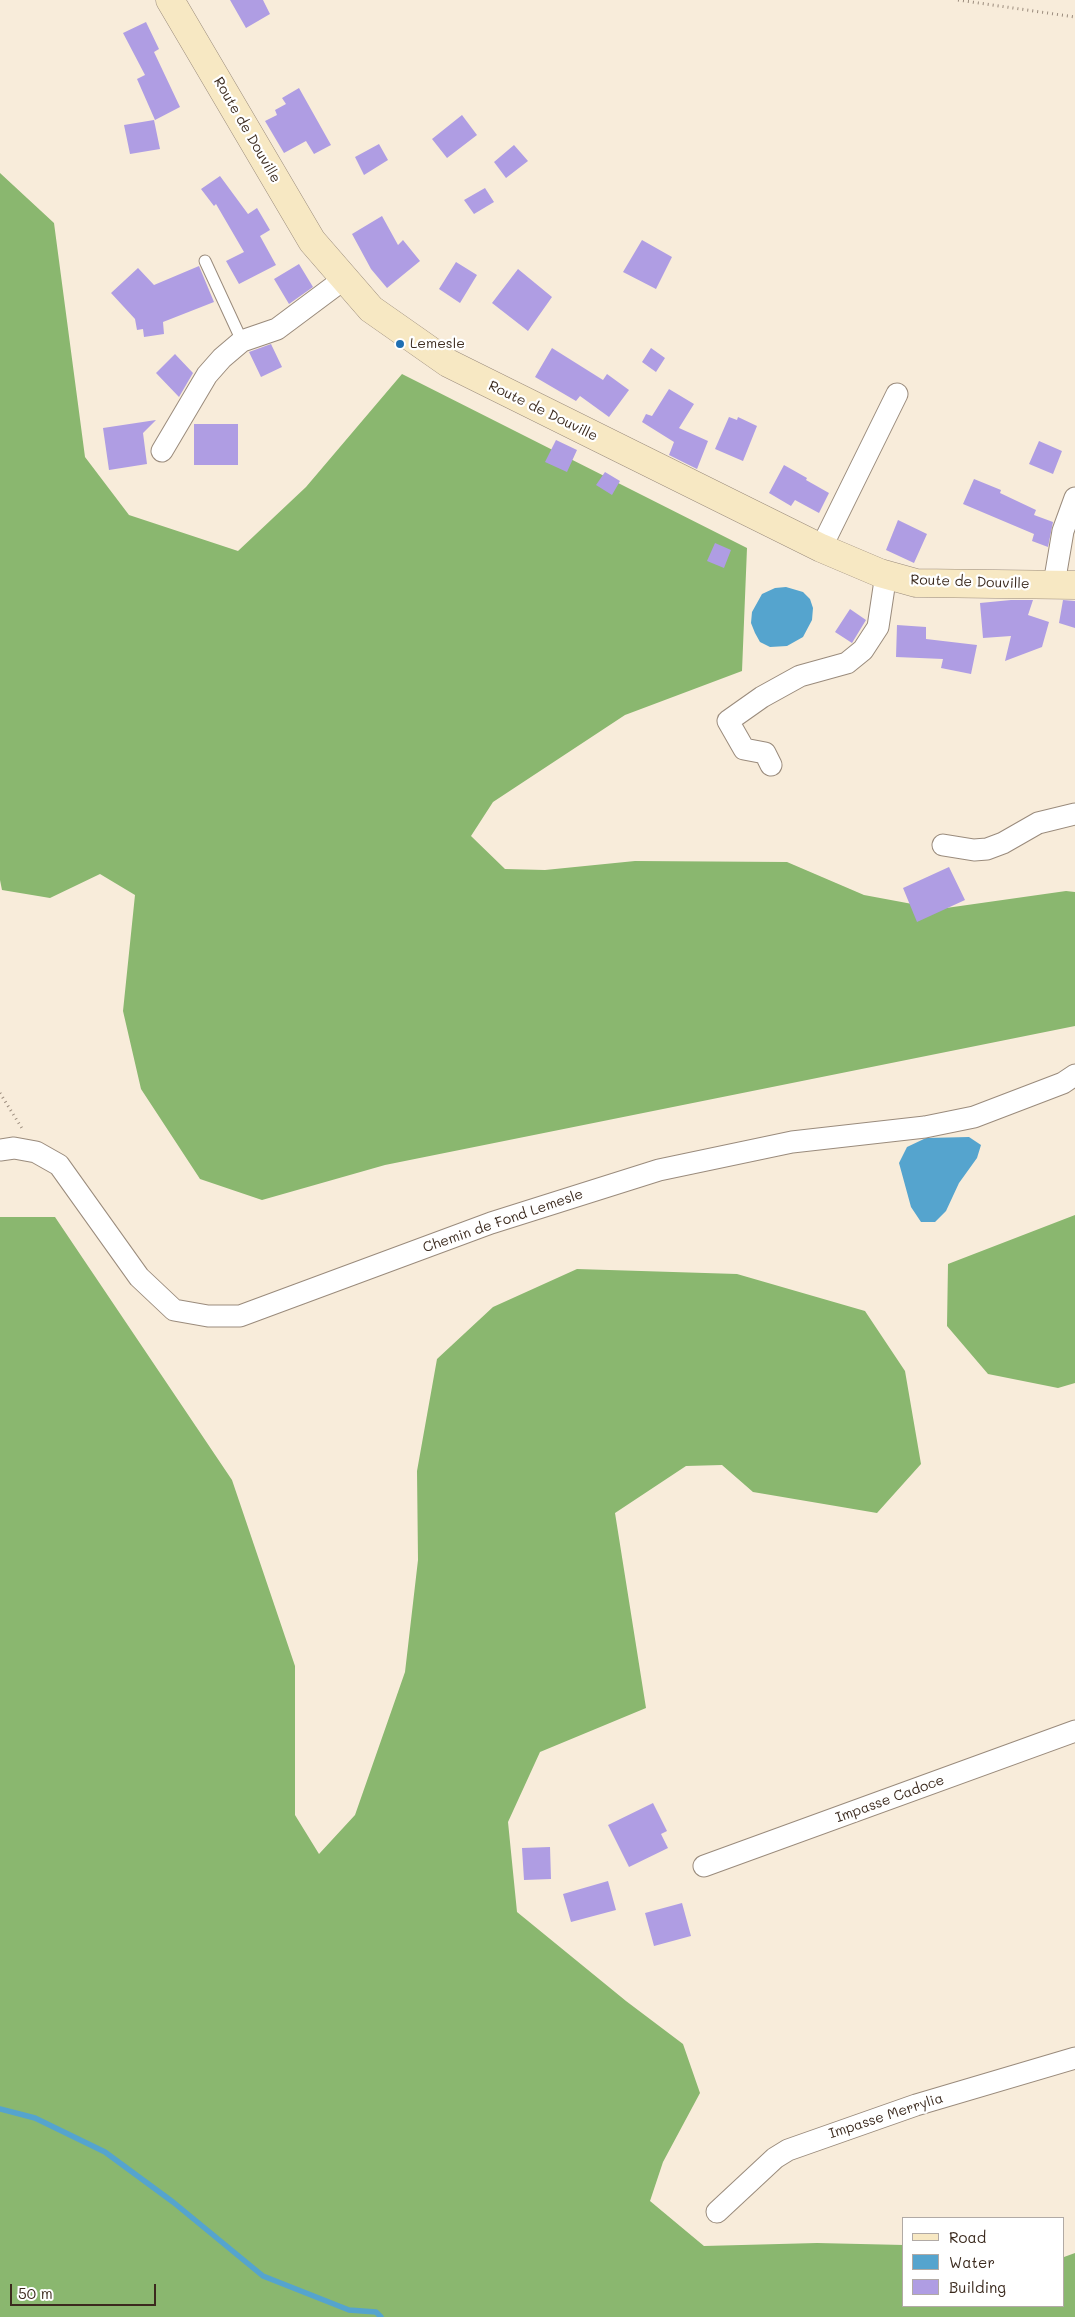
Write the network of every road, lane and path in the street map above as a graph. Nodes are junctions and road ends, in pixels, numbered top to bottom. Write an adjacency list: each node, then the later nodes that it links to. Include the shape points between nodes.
1 (170, 0): 5 (main road, Route de Douville, via 312,241)
2 (958, 0): 3 (path)
3 (1075, 17)
4 (205, 261): 6 (lane)
5 (344, 279): 6 (street, via 277,329); 10 (main road, Route de Douville, via 370,309 448,363)
6 (242, 341): 8 (street, via 207,375)
7 (897, 394): 10 (street)
8 (162, 451)
9 (1075, 498): 12 (street, via 1063,531)
10 (821, 548): 11 (main road, Route de Douville)
11 (886, 574): 12 (main road, Route de Douville, via 916,583); 13 (street, via 878,627 863,650 847,663 800,676 728,721 744,750 765,753)
12 (1064, 584)
13 (771, 765)
14 (1075, 814): 15 (street, via 1038,823 988,849)
15 (943, 845)
16 (1075, 1075): 19 (street, Chemin de Fond Lemesle, via 1063,1083 974,1116 925,1127 792,1142 659,1170 491,1223 240,1316 208,1316 174,1310 139,1276 59,1165)
17 (0, 1093): 19 (path)
18 (0, 1150): 19 (street, Chemin de Fond Lemesle, via 14,1148)
19 (36, 1152)
20 (1075, 1731): 21 (street, Impasse Cadoce)
21 (704, 1866)
22 (1075, 2058): 23 (street, Impasse Merrylia, via 916,2105 788,2150 775,2158)
23 (718, 2212)

